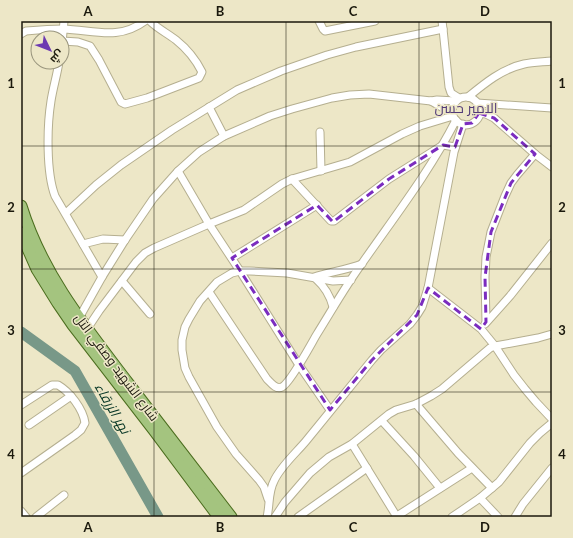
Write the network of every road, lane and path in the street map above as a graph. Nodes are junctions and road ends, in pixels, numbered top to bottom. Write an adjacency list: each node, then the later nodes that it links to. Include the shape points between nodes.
1 (64, 21): 7 (street)
2 (145, 21): 7 (street, via 130,30 110,33)
3 (150, 21): 10 (street, via 176,40 195,60 202,72 199,78 125,104 121,102 90,46)
4 (319, 21): 5 (street, via 325,31)
5 (375, 21)
6 (442, 21): 8 (street)
7 (63, 29): 9 (street, via 26,31)
8 (442, 29): 14 (street, via 449,87); 17 (street, via 327,55 256,81)
9 (21, 34)
10 (70, 42)
11 (552, 60): 13 (street, via 525,63 502,72)
12 (57, 70): 33 (street, via 49,116 50,164 55,196)
13 (468, 97): 14 (street); 16 (street)
14 (458, 100): 15 (street); 20 (street, via 453,104)
15 (431, 101): 20 (street); 23 (street, via 369,94 332,98 270,116)
16 (477, 103): 18 (street); 19 (street)
17 (209, 107): 23 (street); 33 (street, via 121,165)
18 (552, 108)
19 (479, 113): 21 (street, via 475,120); 26 (street, via 494,118)
20 (454, 117): 21 (street); 24 (street); 29 (street, via 420,126 350,162)
21 (463, 124): 25 (street)
22 (320, 132): 29 (street)
23 (224, 136): 28 (street, via 199,152)
24 (443, 145): 25 (street); 31 (street, via 389,179 335,220 331,221); 40 (street)
25 (455, 147): 46 (street)
26 (535, 154): 27 (street); 51 (street, via 511,183 491,232 486,257)
27 (552, 167)
28 (178, 171): 34 (street); 36 (street, via 153,199)
29 (321, 171): 30 (street)
30 (292, 179): 31 (street); 34 (street, via 244,210)
31 (317, 205): 39 (street)
32 (21, 206): 50 (main road, شارع الشهيد وصفي التل, via 37,249)
33 (66, 213): 38 (street)
34 (209, 224): 39 (street); 45 (street, via 149,251 136,262)
35 (21, 233): 78 (main road, شارع الشهيد وصفي التل, via 37,269 73,325)
36 (125, 240): 38 (street, via 103,239); 42 (street)
37 (552, 243): 51 (street)
38 (83, 244): 42 (street)
39 (232, 258): 41 (street)
40 (362, 264): 43 (street); 44 (street)
41 (240, 271): 43 (street); 47 (street, via 217,282); 56 (street)
42 (102, 277): 50 (street)
43 (314, 277): 44 (street, via 333,281); 48 (street, via 327,290)
44 (352, 280): 48 (street)
45 (122, 281): 49 (street); 52 (street)
46 (428, 288): 53 (street); 60 (street, via 417,316 376,355)
47 (209, 292): 56 (street, via 260,370 274,386 279,388 284,385); 74 (street, via 200,301 185,328 182,340 185,368 202,401 232,448 264,487)
48 (333, 307): 56 (street)
49 (150, 314)
50 (79, 318): 52 (main road, شارع الشهيد وصفي التل)
51 (486, 322): 53 (street)
52 (86, 329): 79 (main road, شارع الشهيد وصفي التل)
53 (481, 329): 55 (street)
54 (552, 334): 55 (street)
55 (495, 346): 59 (street, via 485,351 442,389); 61 (street, via 514,375)
56 (298, 365): 60 (street)
57 (71, 396): 58 (street, via 60,386 55,385); 64 (street); 69 (street, via 85,419 84,427)
58 (22, 403)
59 (416, 404): 62 (street, via 396,410); 67 (street)
60 (330, 410): 74 (street, via 275,478)
61 (552, 419)
62 (382, 421): 65 (street); 70 (street)
63 (552, 423): 71 (street, via 532,440)
64 (29, 425)
65 (352, 444): 66 (street); 81 (street, via 316,468)
66 (367, 468): 82 (street); 83 (street)
67 (472, 468): 70 (street); 71 (street)
68 (552, 468): 86 (street)
69 (21, 473)
70 (440, 488): 83 (street)
71 (492, 488): 73 (street)
72 (64, 495): 77 (street)
73 (480, 498): 84 (street); 85 (street)
74 (269, 503): 80 (street)
75 (21, 511): 76 (street)
76 (26, 517)
77 (36, 517)
78 (219, 517)
79 (231, 517)
80 (267, 517)
81 (275, 517)
82 (298, 517)
83 (397, 517)
84 (452, 517)
85 (498, 517)
86 (515, 517)

